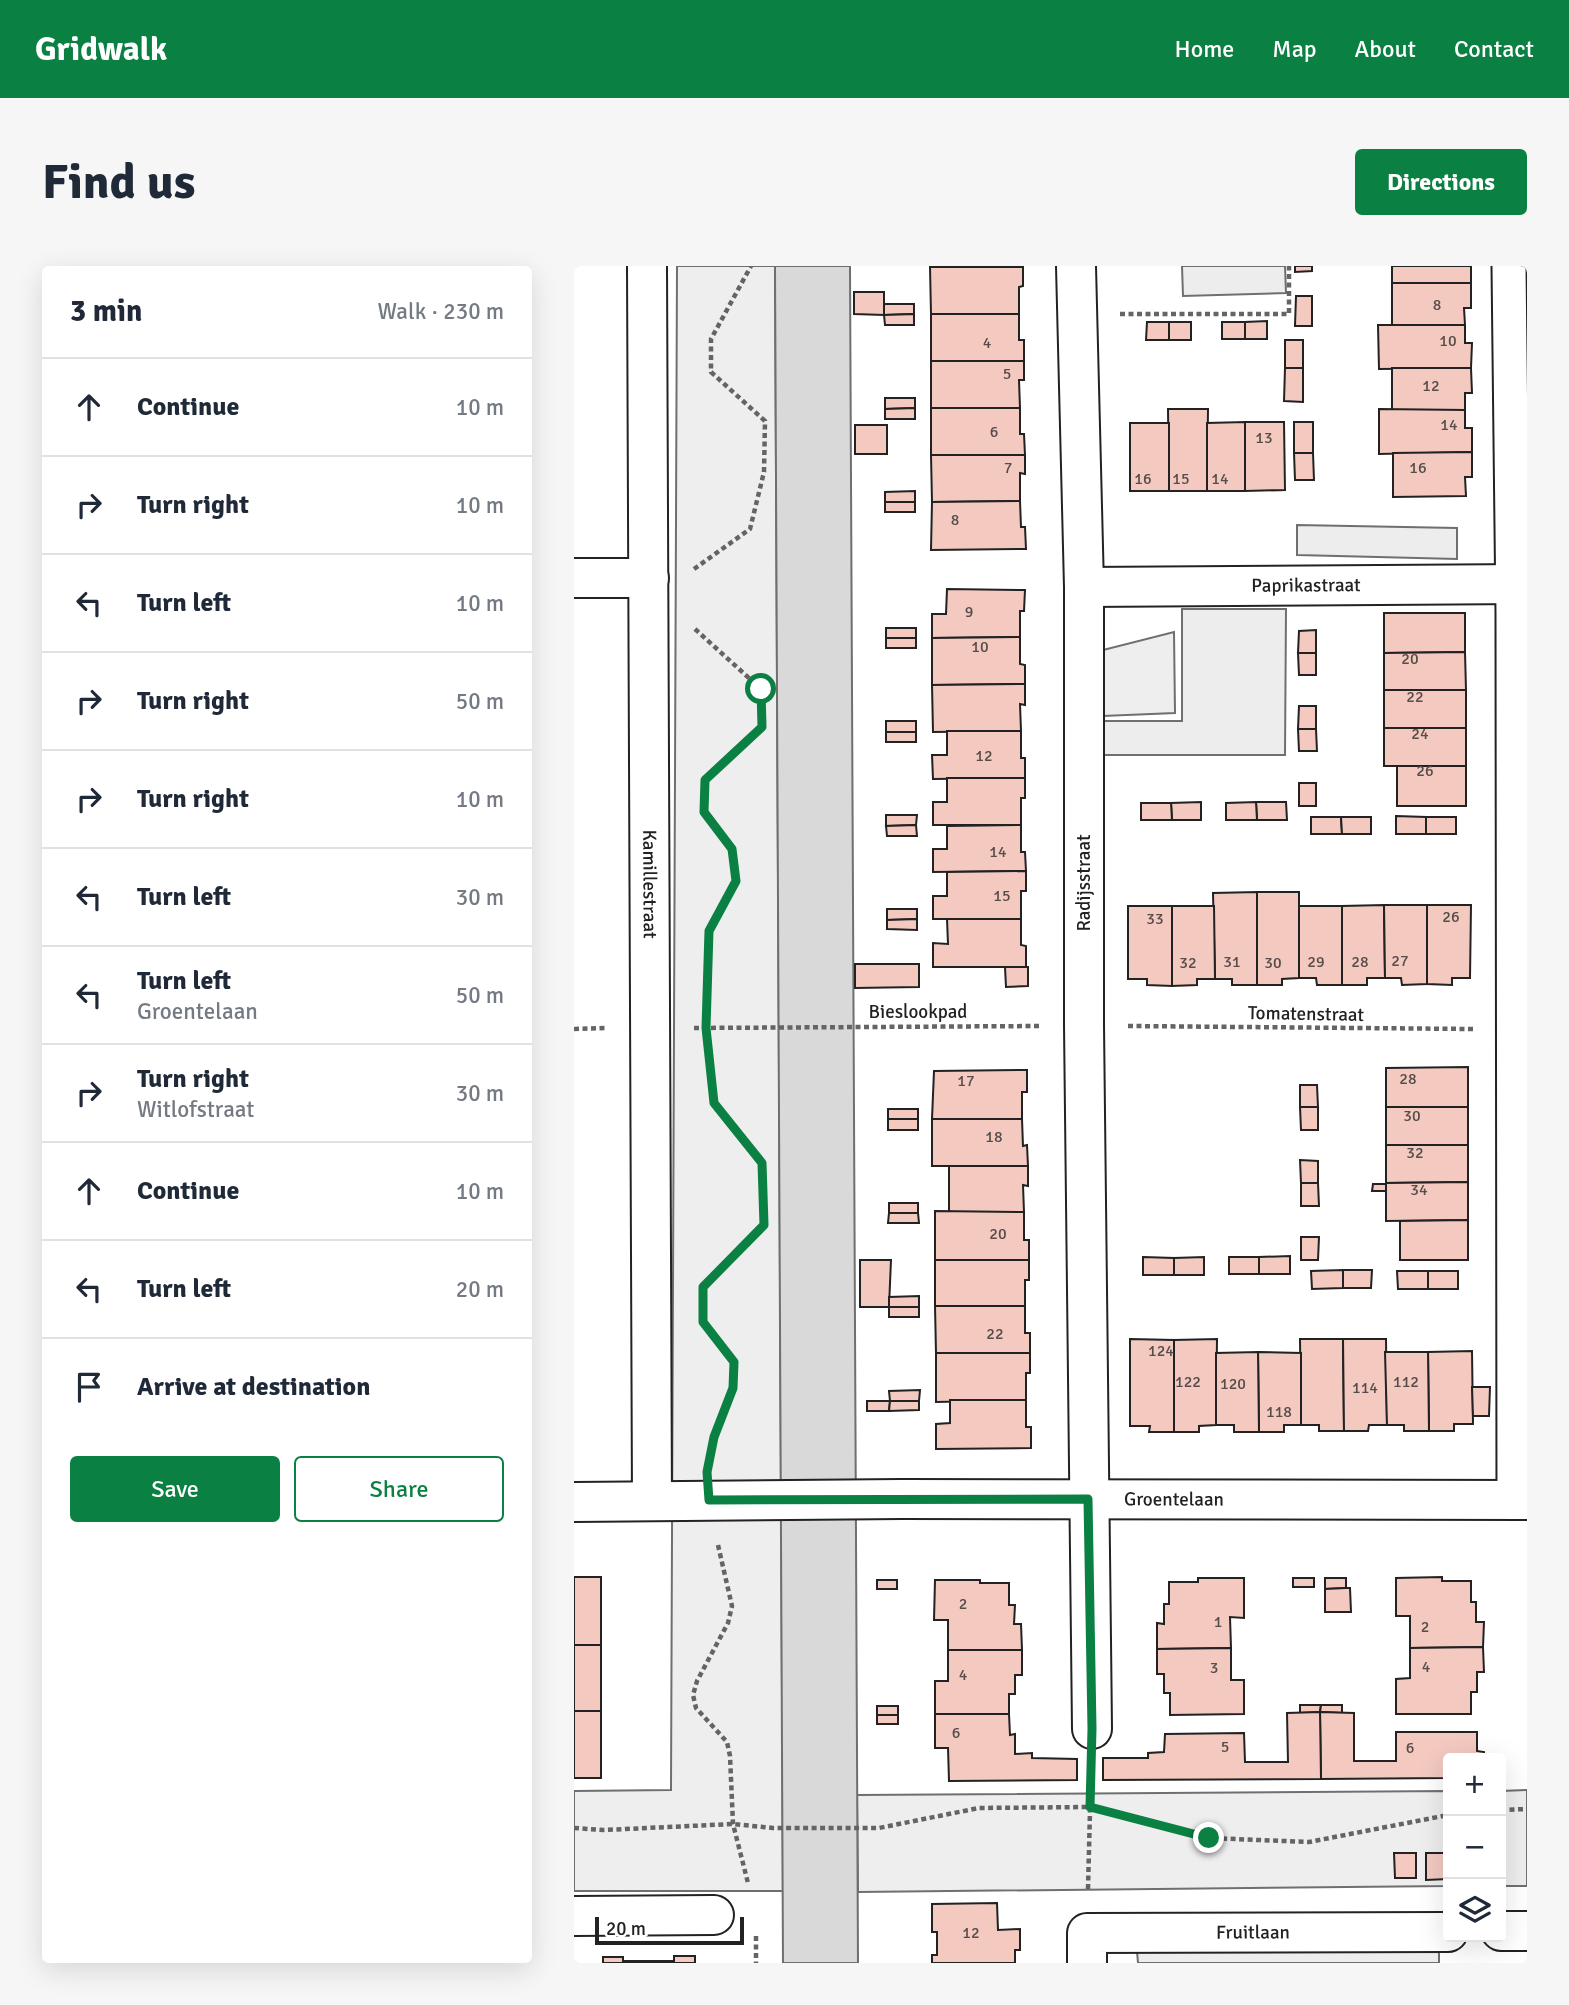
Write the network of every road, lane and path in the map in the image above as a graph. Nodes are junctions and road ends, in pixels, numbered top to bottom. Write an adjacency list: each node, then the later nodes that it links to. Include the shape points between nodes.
1 (648, 266): 7 (street, Kamillestraat)
2 (751, 266): 7 (path, via 711,338 711,372 765,421 764,472 750,529)
3 (1076, 266): 6 (street, Radijsstraat)
4 (1289, 266): 6 (path, via 1289,314)
5 (1509, 266): 9 (street)
6 (1076, 314): 10 (street, Radijsstraat)
7 (667, 577): 8 (street); 17 (street, Kamillestraat)
8 (574, 578)
9 (1520, 584): 10 (street, Paprikastraat); 14 (street)
10 (1084, 587): 12 (street, Radijsstraat)
11 (687, 621): 18 (path, via 761,689 762,727 705,780 704,812 732,849 736,881 709,931 706,1028 714,1103 762,1163 764,1225 703,1287 703,1322 734,1362 733,1388 714,1437 707,1472)
12 (1084, 1026): 13 (path, Bieslookpad); 14 (path, Tomatenstraat); 15 (street, Radijsstraat)
13 (752, 1027)
14 (1513, 1030): 16 (street)
15 (1088, 1499): 16 (street, Groentelaan); 18 (street, Groentelaan); 20 (street, Radijsstraat)
16 (1520, 1499)
17 (652, 1500): 18 (street, Groentelaan); 19 (street, Groentelaan)
18 (718, 1500): 25 (path, via 732,1606 693,1695 696,1708 727,1742)
19 (574, 1502)
20 (1092, 1729): 21 (path)
21 (1090, 1807): 24 (path, via 1209,1838 1308,1842); 25 (path, via 979,1808 879,1828); 32 (path)
22 (1527, 1809): 23 (path)
23 (1506, 1810)
24 (1443, 1816)
25 (733, 1824): 26 (path)
26 (574, 1828)
27 (715, 1915): 28 (street)
28 (574, 1916)
29 (1506, 1931): 30 (street)
30 (1527, 1931)
31 (1443, 1932): 32 (street, Fruitlaan)
32 (1087, 1948)

